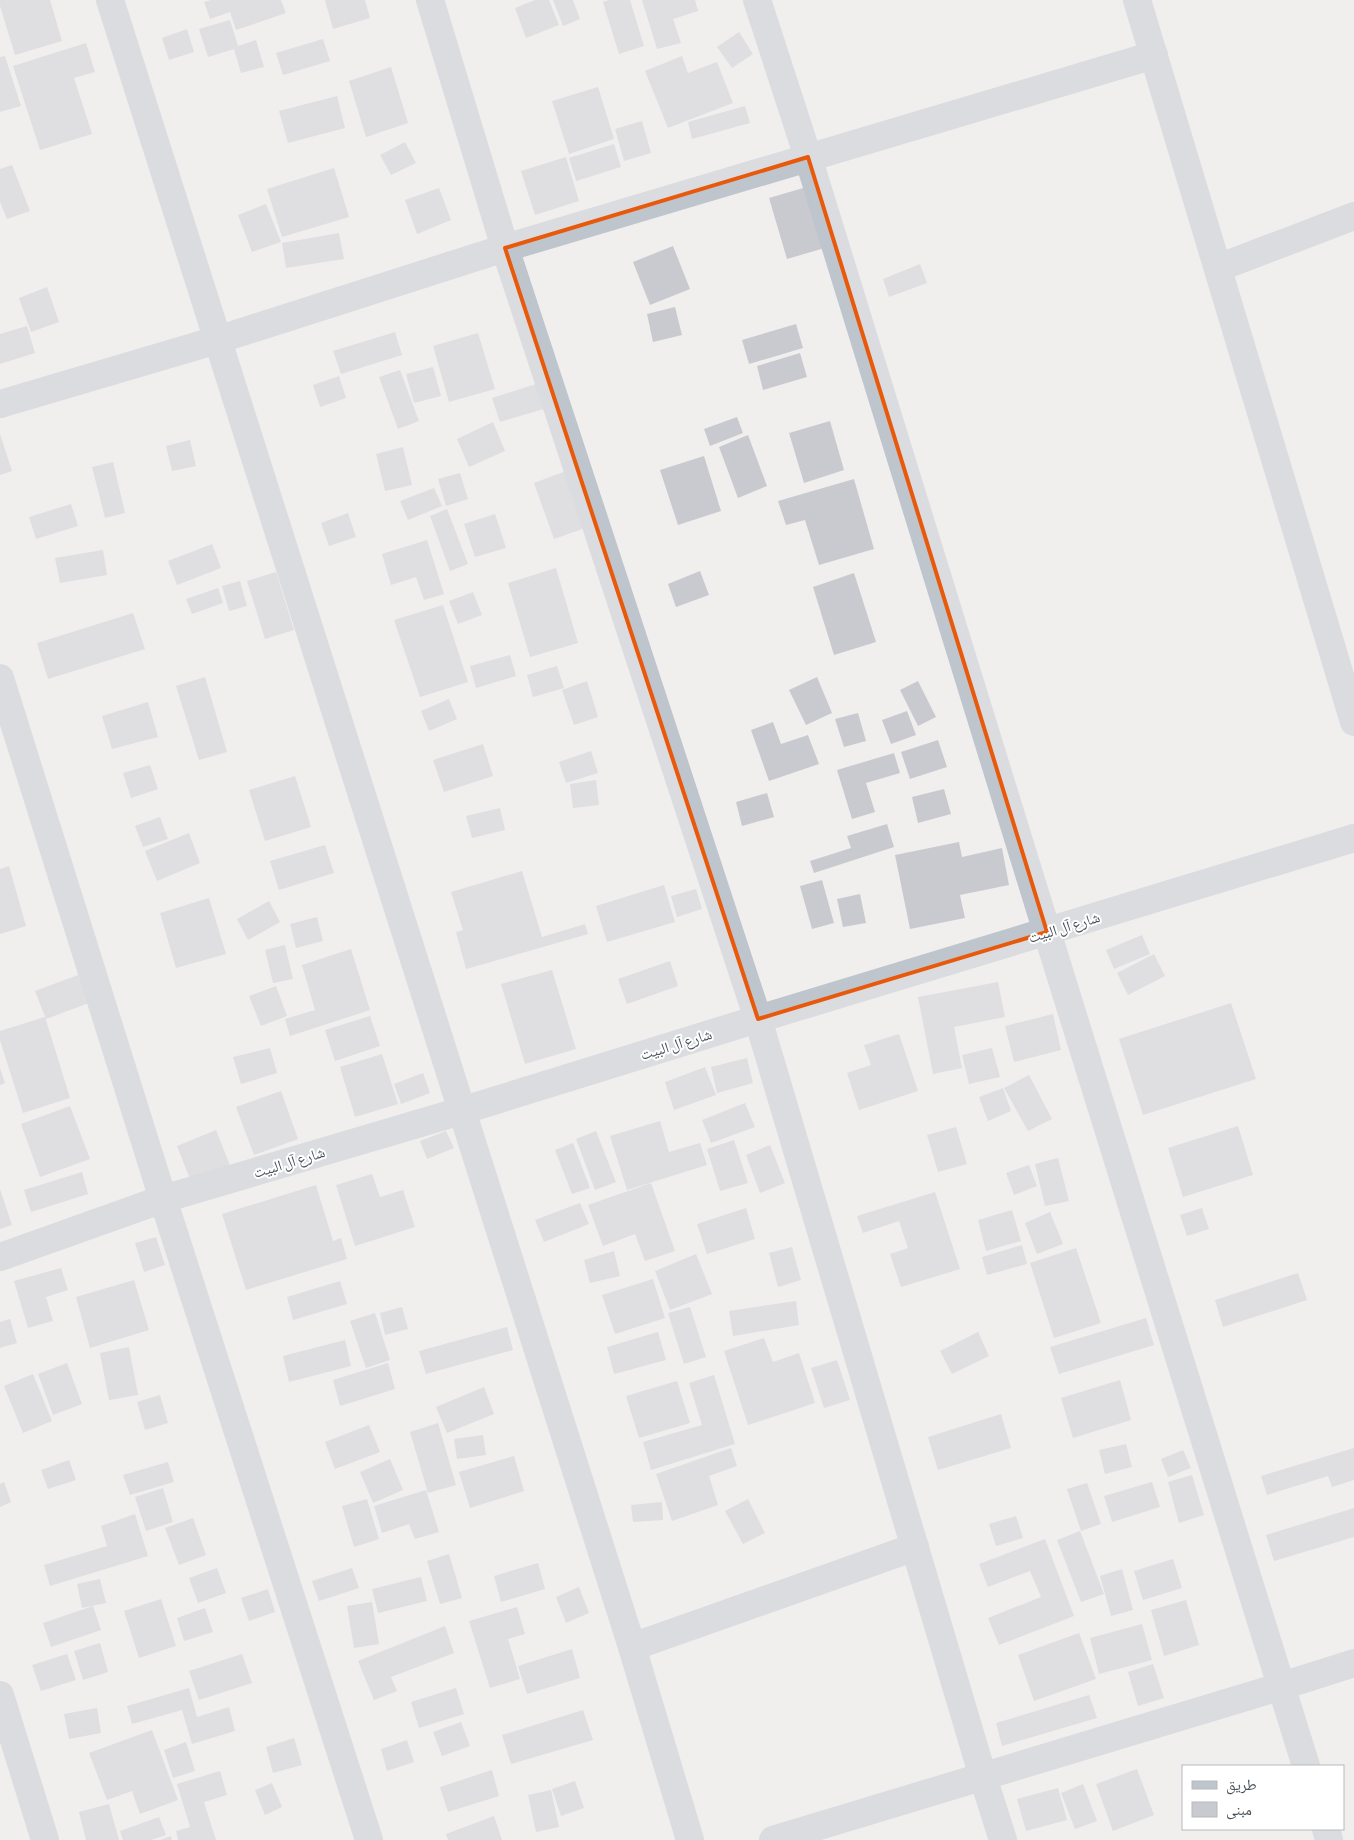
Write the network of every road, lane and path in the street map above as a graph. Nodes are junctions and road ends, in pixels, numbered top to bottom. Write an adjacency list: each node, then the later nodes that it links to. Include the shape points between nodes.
1 (110, 0): 10 (street)
2 (430, 0): 8 (street)
3 (757, 0): 6 (street)
4 (1137, 0): 5 (street)
5 (1154, 55): 6 (street); 9 (street)
6 (808, 157): 8 (street); 15 (street)
7 (1354, 216): 9 (street)
8 (505, 248): 10 (street); 16 (street)
9 (1218, 268): 13 (street)
10 (217, 340): 11 (street); 17 (street)
11 (0, 404)
12 (0, 678): 18 (street)
13 (1354, 722)
14 (1354, 838): 15 (street, شارع آل البيت)
15 (1046, 932): 16 (street, شارع آل البيت); 23 (street)
16 (758, 1018): 17 (street, شارع آل البيت); 20 (street)
17 (461, 1111): 18 (street, شارع آل البيت); 21 (street)
18 (164, 1200): 19 (street, شارع آل البيت); 28 (street)
19 (0, 1257)
20 (914, 1547): 21 (street); 26 (street)
21 (632, 1647): 29 (street)
22 (1354, 1663): 23 (street)
23 (1282, 1686): 25 (street); 26 (street)
24 (0, 1695): 27 (street)
25 (1306, 1765)
26 (983, 1776): 30 (street); 31 (street)
27 (45, 1840)
28 (369, 1840)
29 (690, 1840)
30 (773, 1840)
31 (1003, 1840)

